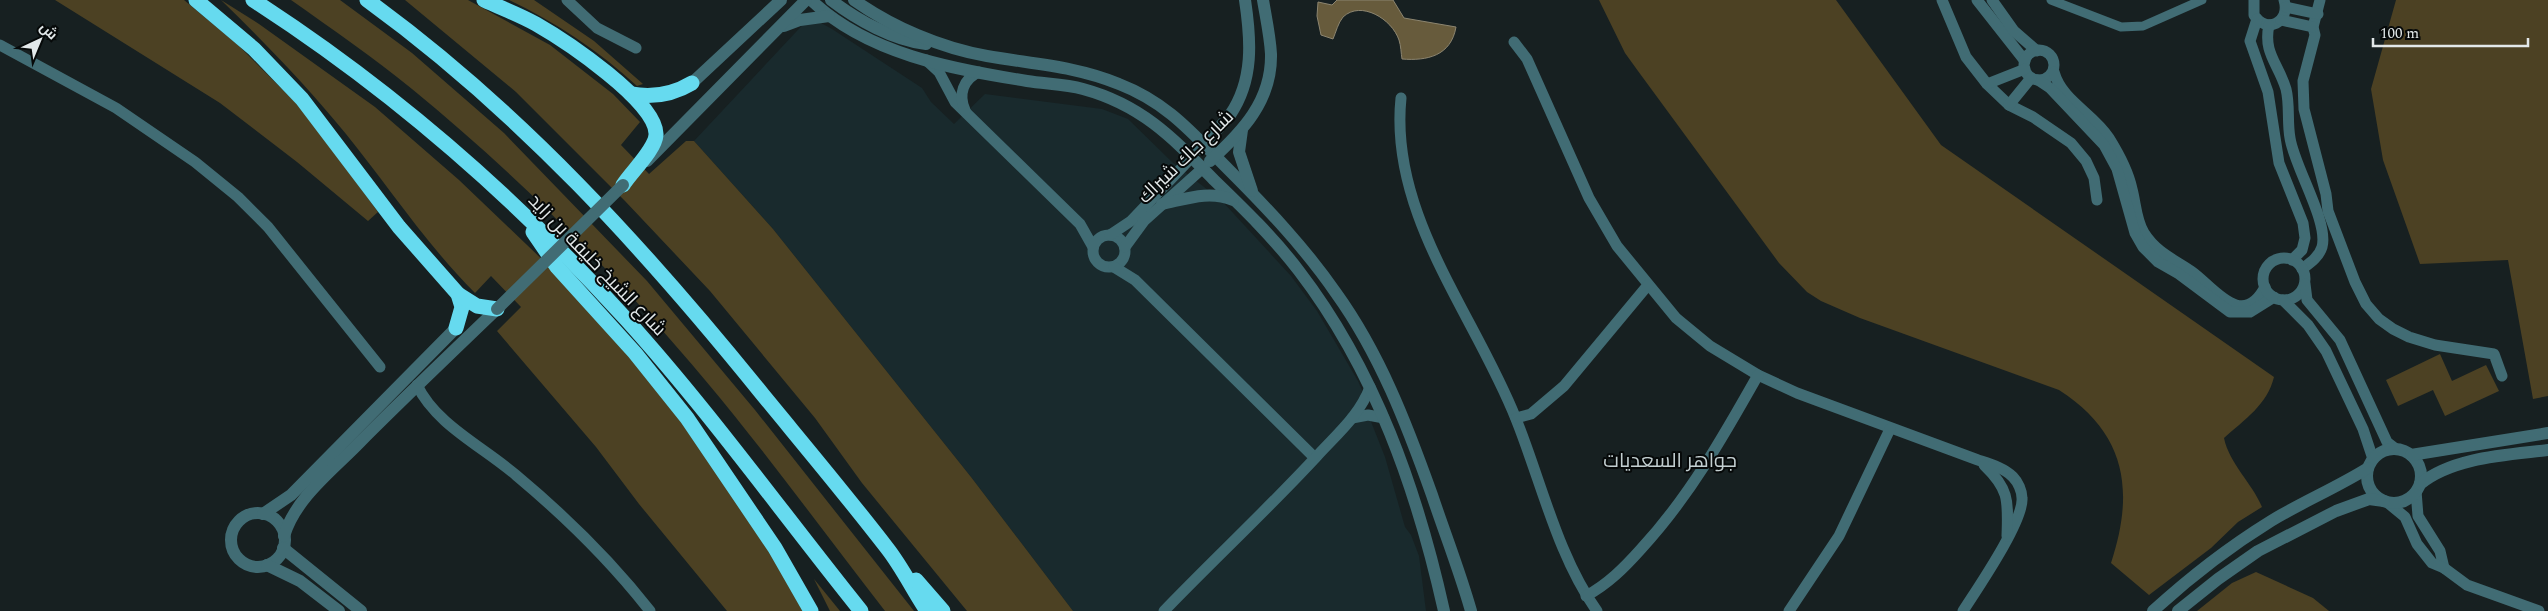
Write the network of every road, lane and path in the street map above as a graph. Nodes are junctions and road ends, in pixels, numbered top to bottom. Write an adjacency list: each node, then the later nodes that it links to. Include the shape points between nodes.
1 (196, 0): 64 (highway, via 254,49 302,99 400,227)
2 (253, 0): 51 (highway, شارع الشيخ خليفة بن زايد, via 328,50 402,106)
3 (367, 0): 87 (highway, شارع الشيخ خليفة بن زايد, via 491,99 598,203 702,320)
4 (484, 0): 40 (highway, via 554,34)
5 (567, 0): 32 (street, via 597,28)
6 (781, 0): 21 (street)
7 (806, 0): 28 (street)
8 (811, 0): 23 (street)
9 (831, 0): 31 (street, via 884,30 921,43)
10 (854, 0): 31 (street, via 891,22)
11 (1245, 0): 45 (street, شارع جاك شيراك, via 1249,66 1242,91)
12 (1263, 0): 44 (street, شارع جاك شيراك, via 1270,43 1269,74 1259,106)
13 (1942, 0): 39 (street, via 1966,56)
14 (1977, 0): 36 (street)
15 (1992, 0): 33 (street, via 2014,31)
16 (2051, 0): 17 (street, via 2121,27 2133,28)
17 (2202, 0)
18 (2254, 0): 24 (street, via 2252,10)
19 (2320, 0): 22 (street)
20 (2285, 4): 22 (street); 25 (street)
21 (770, 6): 38 (street)
22 (2318, 14): 27 (street)
23 (829, 16): 28 (street, via 800,20); 34 (street, via 875,42)
24 (2257, 19): 26 (street); 57 (street, via 2250,41 2268,92 2279,163 2303,223 2305,238 2302,250)
25 (2281, 20): 26 (street); 27 (street)
26 (2270, 25): 59 (street, via 2266,38 2268,52 2286,90 2290,137 2296,161 2322,228 2323,245 2318,255)
27 (2313, 27): 70 (street, via 2315,35 2303,81 2304,109 2328,211 2366,304 2379,319 2409,338 2494,354)
28 (780, 28): 46 (street)
29 (1514, 42): 62 (street, via 1527,59 1589,198 1617,246)
30 (0, 45): 68 (street, via 116,108 195,162 238,197 268,227)
31 (944, 45): 45 (street, via 986,56 1057,66 1107,79 1156,102 1179,118)
32 (636, 48)
33 (2037, 50): 36 (street, via 2032,52); 37 (street, via 2050,54)
34 (926, 60): 35 (street); 43 (street, via 939,72 952,98)
35 (979, 72): 43 (street, via 968,79 963,88); 45 (street, via 1079,88 1117,100)
36 (2030, 72): 37 (street, via 2048,78); 39 (street); 42 (street); 65 (street, via 2050,88 2104,145 2118,169 2135,233 2158,262 2230,312 2250,312)
37 (2054, 72): 63 (street, via 2061,90 2106,134 2120,156 2144,232 2156,248 2191,271 2225,302 2248,304 2259,298)
38 (692, 83): 40 (highway, via 676,92 658,96)
39 (1987, 84): 42 (street)
40 (631, 94): 46 (highway, via 649,113 656,129 655,141)
41 (1401, 98): 75 (street, via 1398,124 1417,212 1435,256)
42 (2009, 105): 48 (street, via 2071,143 2086,161 2094,178)
43 (965, 110): 52 (street)
44 (1242, 130): 45 (street, شارع جاك شيراك); 47 (street, via 1239,152)
45 (1204, 156): 47 (street); 49 (street, شارع جاك شيراك); 50 (street); 53 (street, شارع جاك شيراك, via 1130,221); 56 (street, via 1284,238)
46 (622, 185): 66 (street, bridge)
47 (1254, 196): 56 (street)
48 (2097, 200)
49 (1162, 204): 50 (street, via 1207,195 1224,197); 55 (street, شارع جاك شيراك, via 1135,231)
50 (1240, 205): 72 (street, via 1278,245 1316,294)
51 (522, 214): 95 (highway, via 557,267 635,353 687,418 775,548); 96 (highway, شارع الشيخ خليفة بن زايد, via 593,283 659,357)
52 (1080, 224): 53 (street); 54 (street)
53 (1108, 235): 54 (street, via 1098,239); 55 (street, via 1118,237)
54 (1093, 247): 58 (street, via 1096,261)
55 (1125, 250): 58 (street, via 1122,261); 60 (street)
56 (1307, 254): 101 (street, via 1354,319 1387,383 1453,552)
57 (2292, 260): 59 (street); 63 (street, via 2285,258 2272,262 2264,273)
58 (1114, 267): 60 (street)
59 (2302, 269): 61 (street)
60 (1135, 280): 81 (street)
61 (2304, 284): 65 (street, via 2294,297); 78 (street, via 2308,300 2340,340 2387,442)
62 (1648, 285): 69 (street, via 1676,318 1710,346); 75 (street, via 1564,386 1531,414)
63 (2265, 287): 65 (street)
64 (458, 294): 66 (highway, via 482,308); 67 (highway, via 461,314)
65 (2278, 298): 82 (street, via 2308,325 2326,351 2363,429)
66 (497, 309): 71 (street)
67 (456, 328): 85 (street, via 291,495)
68 (380, 367)
69 (1758, 375): 76 (street); 90 (street, via 1685,498 1631,560 1604,586)
70 (2502, 376)
71 (417, 385): 86 (street, via 308,495 291,518); 94 (street, via 439,417 504,464 556,509 614,567)
72 (1370, 387): 73 (street); 74 (street)
73 (1352, 418): 74 (street, via 1368,415); 81 (street)
74 (1384, 418): 100 (street, via 1424,530)
75 (1516, 418): 90 (street)
76 (1890, 429): 103 (street, via 1839,536); 104 (street, via 1978,460 2006,492 2006,538)
77 (2548, 433): 80 (street)
78 (2396, 449): 80 (street); 82 (street, via 2387,450)
79 (2548, 450): 83 (street, via 2452,467 2434,474)
80 (2411, 455): 83 (street, via 2418,466)
81 (1316, 458): 99 (street)
82 (2370, 463): 84 (street, via 2368,484 2377,497); 105 (street, via 2332,490 2272,521 2209,564)
83 (2418, 487): 84 (street, via 2400,503); 89 (street, via 2418,516 2440,551)
84 (2386, 502): 89 (street, via 2405,517 2417,544 2432,563); 91 (street, via 2369,499 2336,511 2258,551)
85 (263, 514): 86 (street, via 279,524); 88 (street, via 251,514 240,520 233,530 231,542 235,554 243,562 255,567)
86 (284, 542): 88 (street, via 277,559); 93 (street)
87 (888, 550): 97 (highway, شارع الشيخ خليفة بن زايد); 98 (highway)
88 (267, 565): 92 (street, via 300,581)
89 (2444, 568): 106 (street, via 2467,585)
90 (1586, 596): 102 (street)
91 (2180, 610)
92 (339, 611)
93 (361, 611)
94 (650, 611)
95 (811, 611)
96 (861, 611)
97 (927, 611)
98 (943, 611)
99 (1164, 611)
100 (1444, 611)
101 (1470, 611)
102 (1597, 611)
103 (1790, 611)
104 (1963, 611)
105 (2152, 611)
106 (2539, 611)

